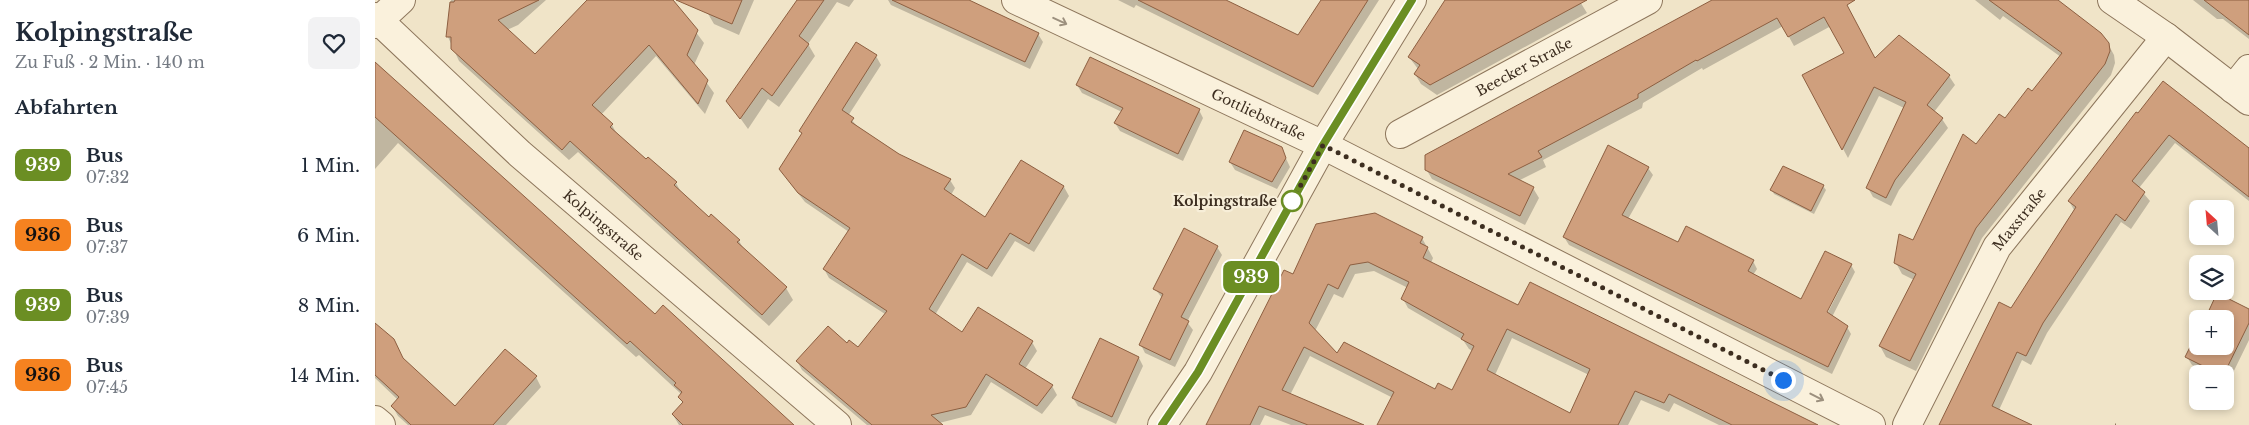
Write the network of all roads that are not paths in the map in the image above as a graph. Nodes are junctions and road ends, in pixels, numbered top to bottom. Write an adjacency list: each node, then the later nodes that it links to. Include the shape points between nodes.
1 (401, 0): 7 (street)
2 (1016, 0): 11 (street, Gottliebstraße, one-way to 11)
3 (1412, 0): 11 (street)
4 (1648, 0): 10 (street, Beecker Straße)
5 (2111, 0): 8 (street)
6 (2126, 0): 8 (street)
7 (376, 21): 15 (street, Kolpingstraße, via 520,154)
8 (2166, 37): 9 (street); 19 (street, Maxstraße, via 1997,247)
9 (2244, 86)
10 (1401, 134)
11 (1323, 145): 12 (street); 18 (street, Gottliebstraße, one-way to 18)
12 (1198, 372): 16 (street); 17 (street)
13 (375, 420): 14 (street)
14 (381, 425)
15 (837, 425)
16 (1162, 425)
17 (1178, 425)
18 (1871, 425)
19 (1907, 425)

